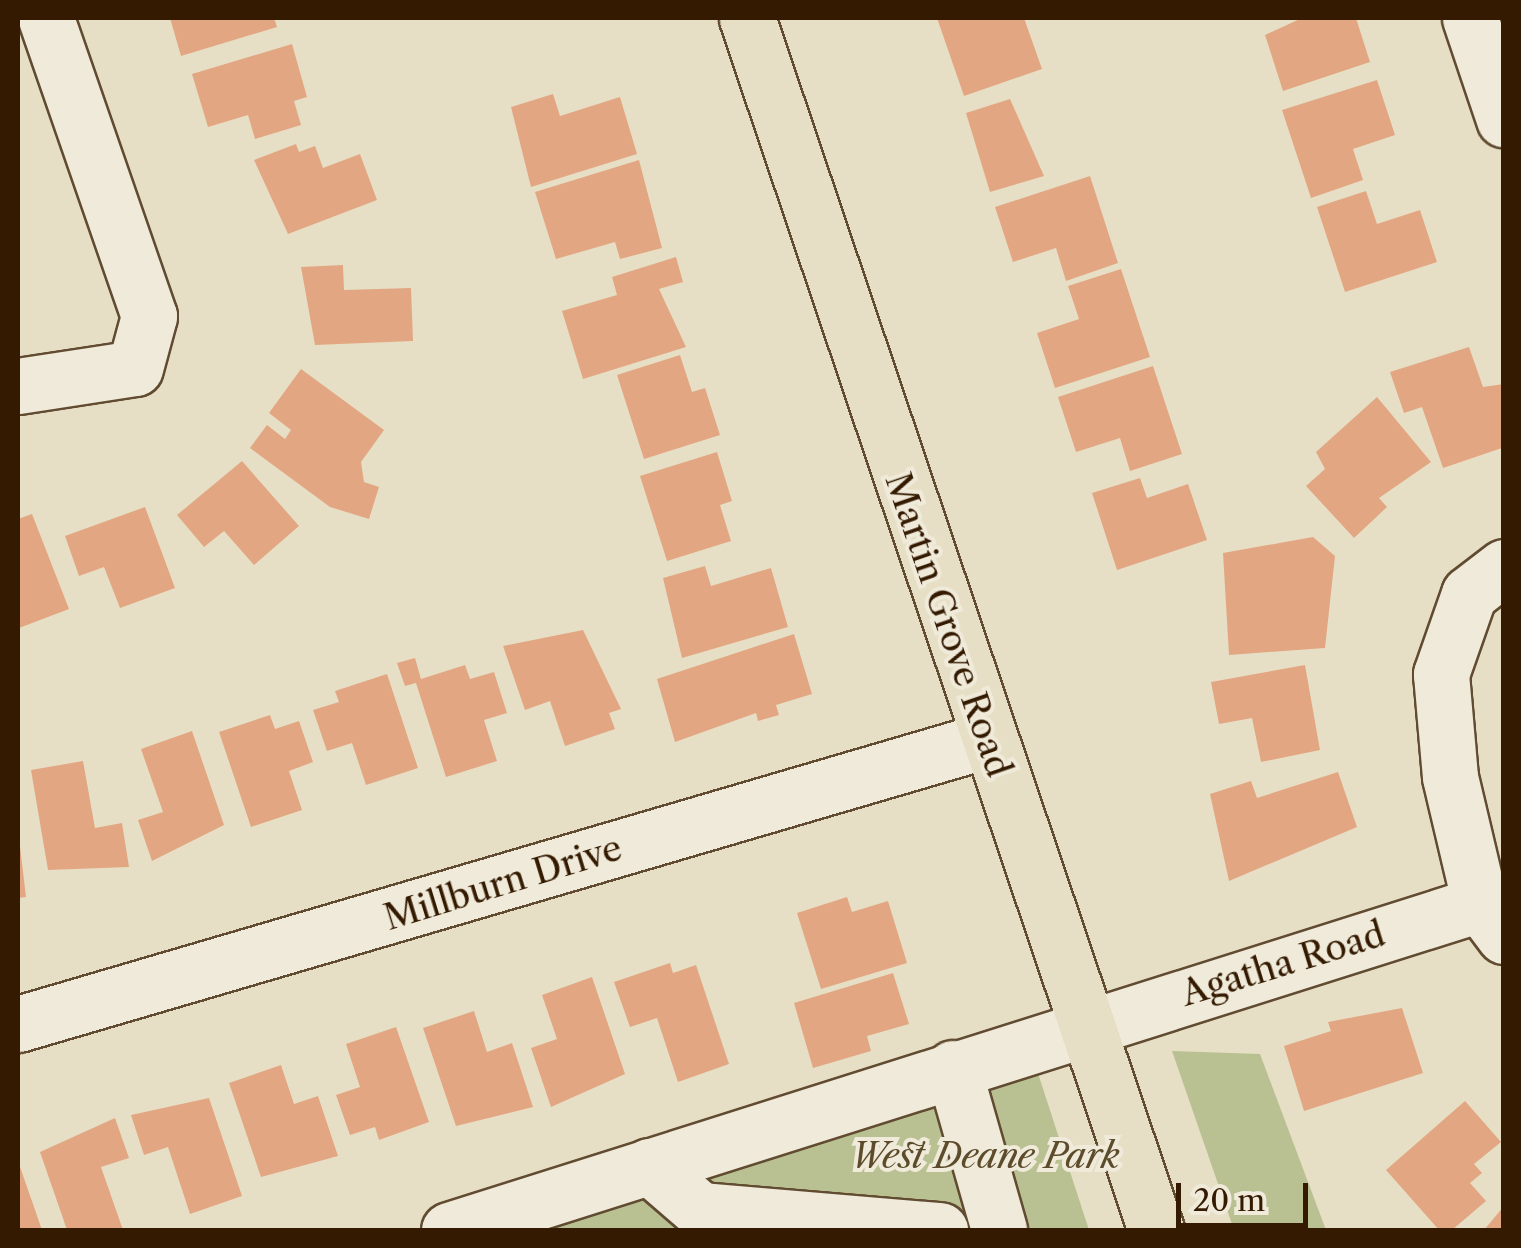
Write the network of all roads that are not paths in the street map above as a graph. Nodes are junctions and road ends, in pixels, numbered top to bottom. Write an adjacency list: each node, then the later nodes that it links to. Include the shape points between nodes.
1 (46, 18): 5 (street, via 149,316 136,368)
2 (747, 18): 7 (main road, Martin Grove Road)
3 (1470, 18): 4 (street)
4 (1504, 119)
5 (18, 386)
6 (1504, 567): 8 (street, via 1469,594 1440,674 1450,777)
7 (988, 740): 9 (street, Millburn Drive); 10 (main road, Martin Grove Road)
8 (1492, 920): 10 (street, Agatha Road)
9 (18, 1024)
10 (1086, 1025): 11 (street, Agatha Road); 16 (main road, Martin Grove Road)
11 (954, 1068): 12 (street, Agatha Road); 15 (street)
12 (649, 1166): 13 (street, Agatha Road); 14 (street, via 700,1210)
13 (449, 1230)
14 (940, 1230)
15 (999, 1230)
16 (1156, 1230)

